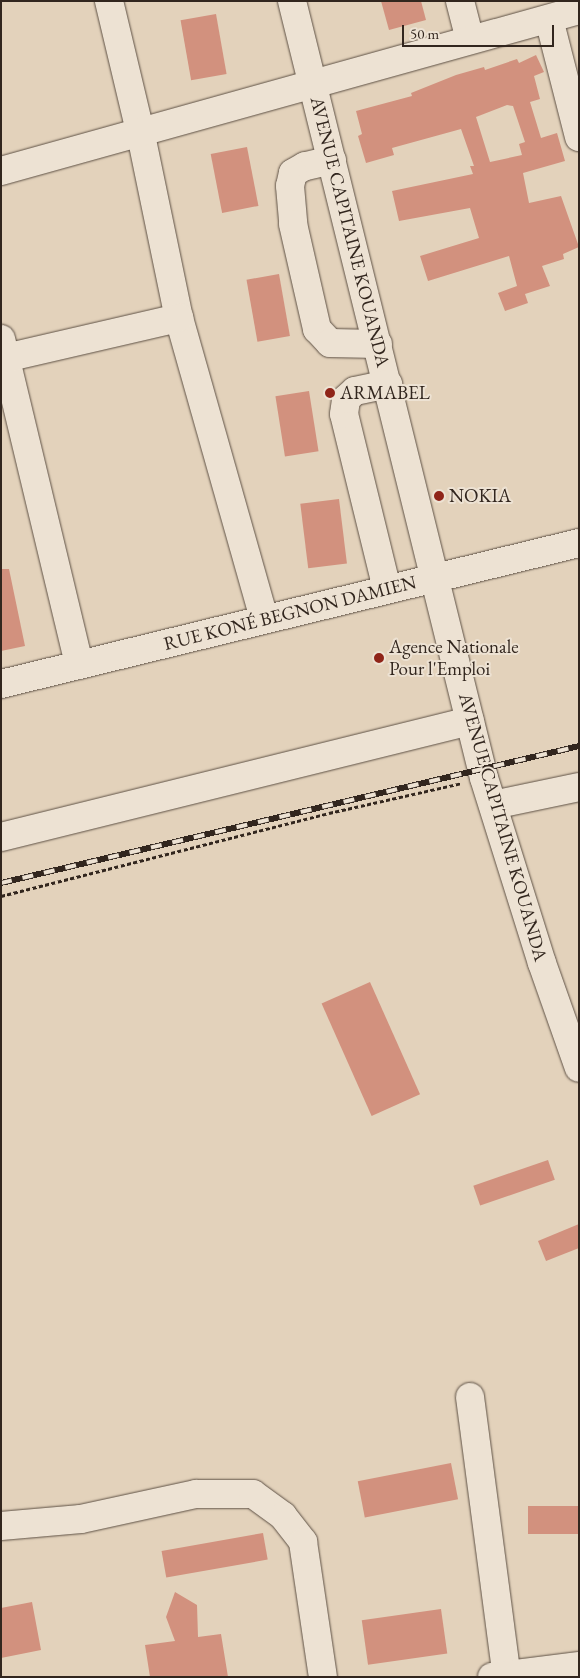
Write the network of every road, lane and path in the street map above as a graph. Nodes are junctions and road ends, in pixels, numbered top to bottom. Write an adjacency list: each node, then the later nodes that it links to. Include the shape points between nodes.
1 (109, 1): 8 (street)
2 (292, 1): 7 (street, AVENUE CAPITAINE KOUANDA)
3 (460, 1): 6 (street)
4 (579, 10): 5 (street)
5 (549, 19): 6 (street); 9 (street)
6 (470, 40): 7 (street)
7 (313, 84): 8 (street); 10 (street, AVENUE CAPITAINE KOUANDA)
8 (141, 134): 11 (street); 12 (street)
9 (579, 137)
10 (332, 160): 13 (street, AVENUE CAPITAINE KOUANDA); 13 (street, via 304,166 293,173 290,186 293,224 317,329 330,343)
11 (1, 171)
12 (179, 318): 14 (street); 19 (street)
13 (378, 344): 15 (street, AVENUE CAPITAINE KOUANDA)
14 (3, 352): 20 (street)
15 (388, 384): 17 (street, AVENUE CAPITAINE KOUANDA); 18 (street, via 355,391 346,398 344,414)
16 (579, 542): 17 (street, RUE KONÉ BEGNON DAMIEN)
17 (437, 577): 18 (street, RUE KONÉ BEGNON DAMIEN); 22 (street, AVENUE CAPITAINE KOUANDA)
18 (386, 589): 19 (street, RUE KONÉ BEGNON DAMIEN)
19 (264, 618): 20 (street, RUE KONÉ BEGNON DAMIEN)
20 (79, 665): 21 (street, RUE KONÉ BEGNON DAMIEN)
21 (1, 684)
22 (470, 722): 23 (street, AVENUE CAPITAINE KOUANDA); 26 (street)
23 (484, 778): 25 (street, AVENUE CAPITAINE KOUANDA); 27 (path, via 329,813)
24 (579, 787): 25 (street)
25 (493, 805): 28 (street, AVENUE CAPITAINE KOUANDA, via 542,963)
26 (1, 837)
27 (1, 896)
28 (579, 1068)
29 (470, 1397): 32 (street)
30 (1, 1526): 33 (street, via 81,1519 196,1494 253,1494 283,1516 303,1542)
31 (579, 1666): 32 (street)
32 (502, 1676)
33 (322, 1677)

